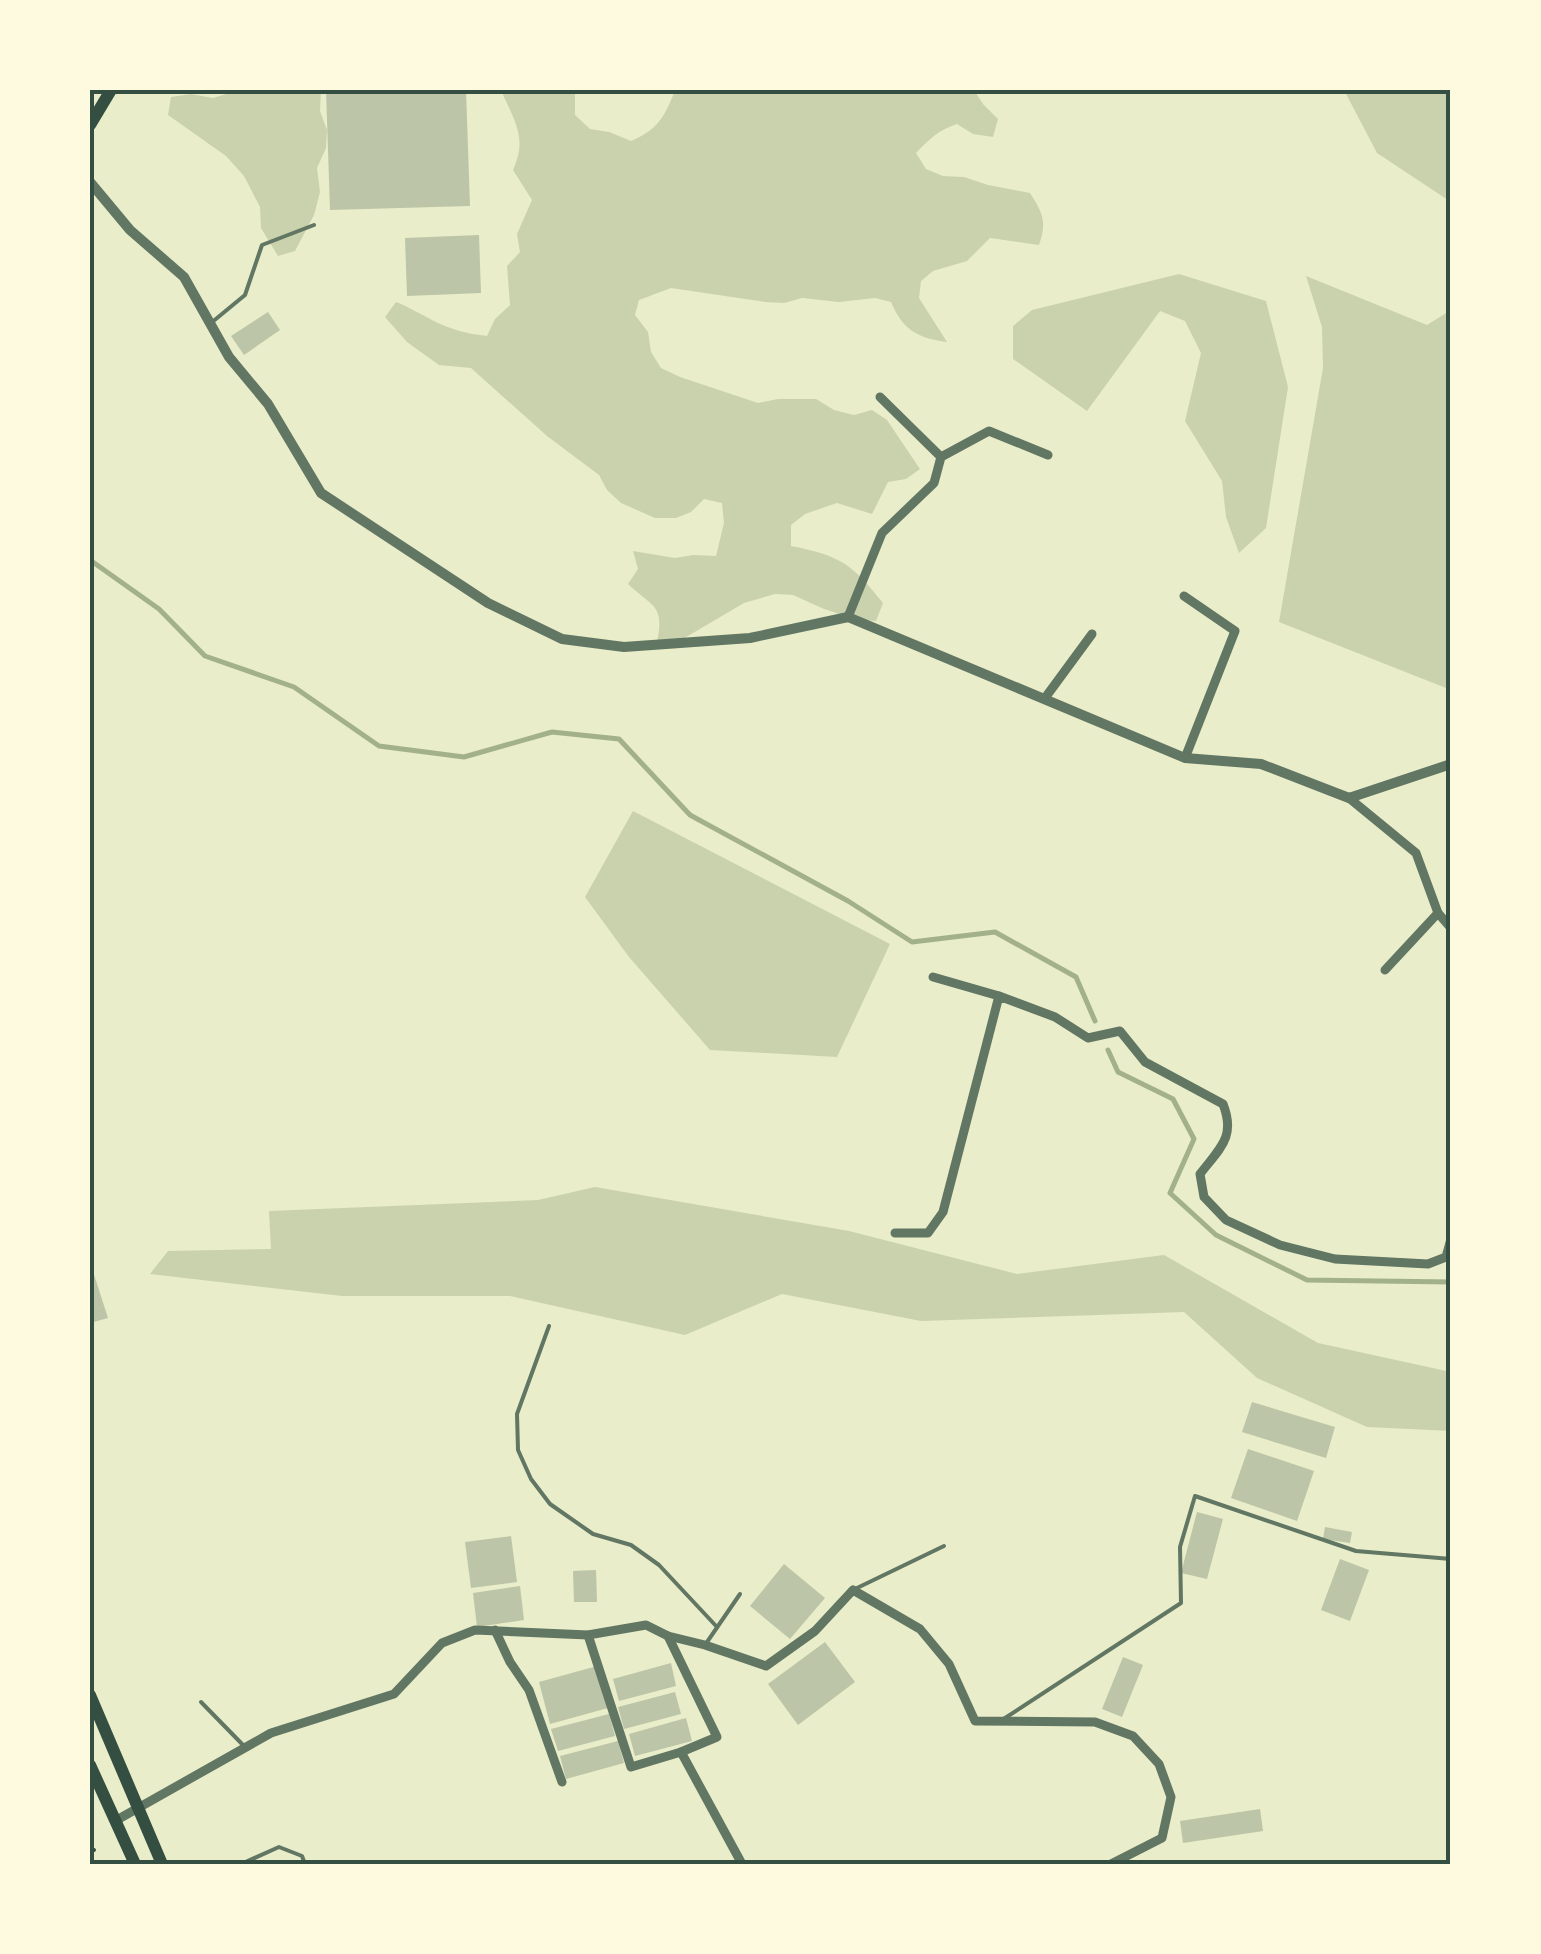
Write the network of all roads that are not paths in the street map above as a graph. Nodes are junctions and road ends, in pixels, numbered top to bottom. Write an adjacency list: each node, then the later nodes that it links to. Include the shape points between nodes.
1 (111, 90): 2 (main road)
2 (90, 125)
3 (90, 182): 5 (street, via 130,230 184,278)
4 (314, 225): 5 (lane, via 262,246 246,294)
5 (210, 324): 10 (street, via 321,494 488,603 562,638 624,647 750,638)
6 (880, 396): 8 (street)
7 (1048, 454): 8 (street, via 989,431)
8 (942, 457): 10 (street, via 934,483 882,533)
9 (1184, 596): 13 (street, via 1235,631)
10 (848, 617): 12 (street)
11 (1092, 634): 12 (street)
12 (1045, 698): 13 (street)
13 (1185, 758): 15 (street, via 1261,764)
14 (1451, 764): 15 (street)
15 (1349, 798): 16 (street, via 1416,853)
16 (1438, 913): 17 (street); 18 (street)
17 (1451, 928)
18 (1385, 970)
19 (933, 977): 20 (street)
20 (999, 996): 21 (street, via 943,1212 928,1233); 22 (street, via 1055,1016 1088,1038 1120,1031 1145,1062 1222,1104 1227,1140 1200,1174 1204,1197 1226,1220 1280,1246 1335,1258 1428,1264 1446,1258)
21 (895, 1233)
22 (1451, 1239)
23 (549, 1326): 28 (lane, via 516,1414 518,1450 531,1479 550,1504 594,1534 631,1545 659,1565)
24 (944, 1546): 26 (lane)
25 (1451, 1559): 35 (lane, via 1356,1551 1195,1496 1180,1547 1181,1603)
26 (853, 1590): 32 (street, via 815,1631 766,1666); 35 (street, via 920,1630 949,1664 974,1721)
27 (740, 1594): 28 (lane)
28 (717, 1628): 32 (lane)
29 (495, 1630): 30 (street); 36 (street, via 442,1643 394,1694 272,1733); 39 (street, via 529,1690)
30 (588, 1635): 31 (street, via 646,1625); 37 (street, via 631,1767)
31 (668, 1636): 32 (street); 37 (street, via 717,1738)
32 (705, 1644)
33 (91, 1699): 40 (main road)
34 (201, 1702): 36 (lane)
35 (998, 1722): 47 (street, via 1095,1722 1133,1736 1159,1764 1171,1797 1162,1838)
36 (246, 1748): 40 (street)
37 (680, 1752): 46 (street)
38 (90, 1765): 41 (main road)
39 (562, 1782)
40 (138, 1808): 41 (street); 43 (main road)
41 (116, 1821): 42 (main road)
42 (135, 1864)
43 (162, 1864)
44 (242, 1864): 45 (lane, via 279,1847 302,1856)
45 (305, 1864)
46 (742, 1864)
47 (1111, 1864)

